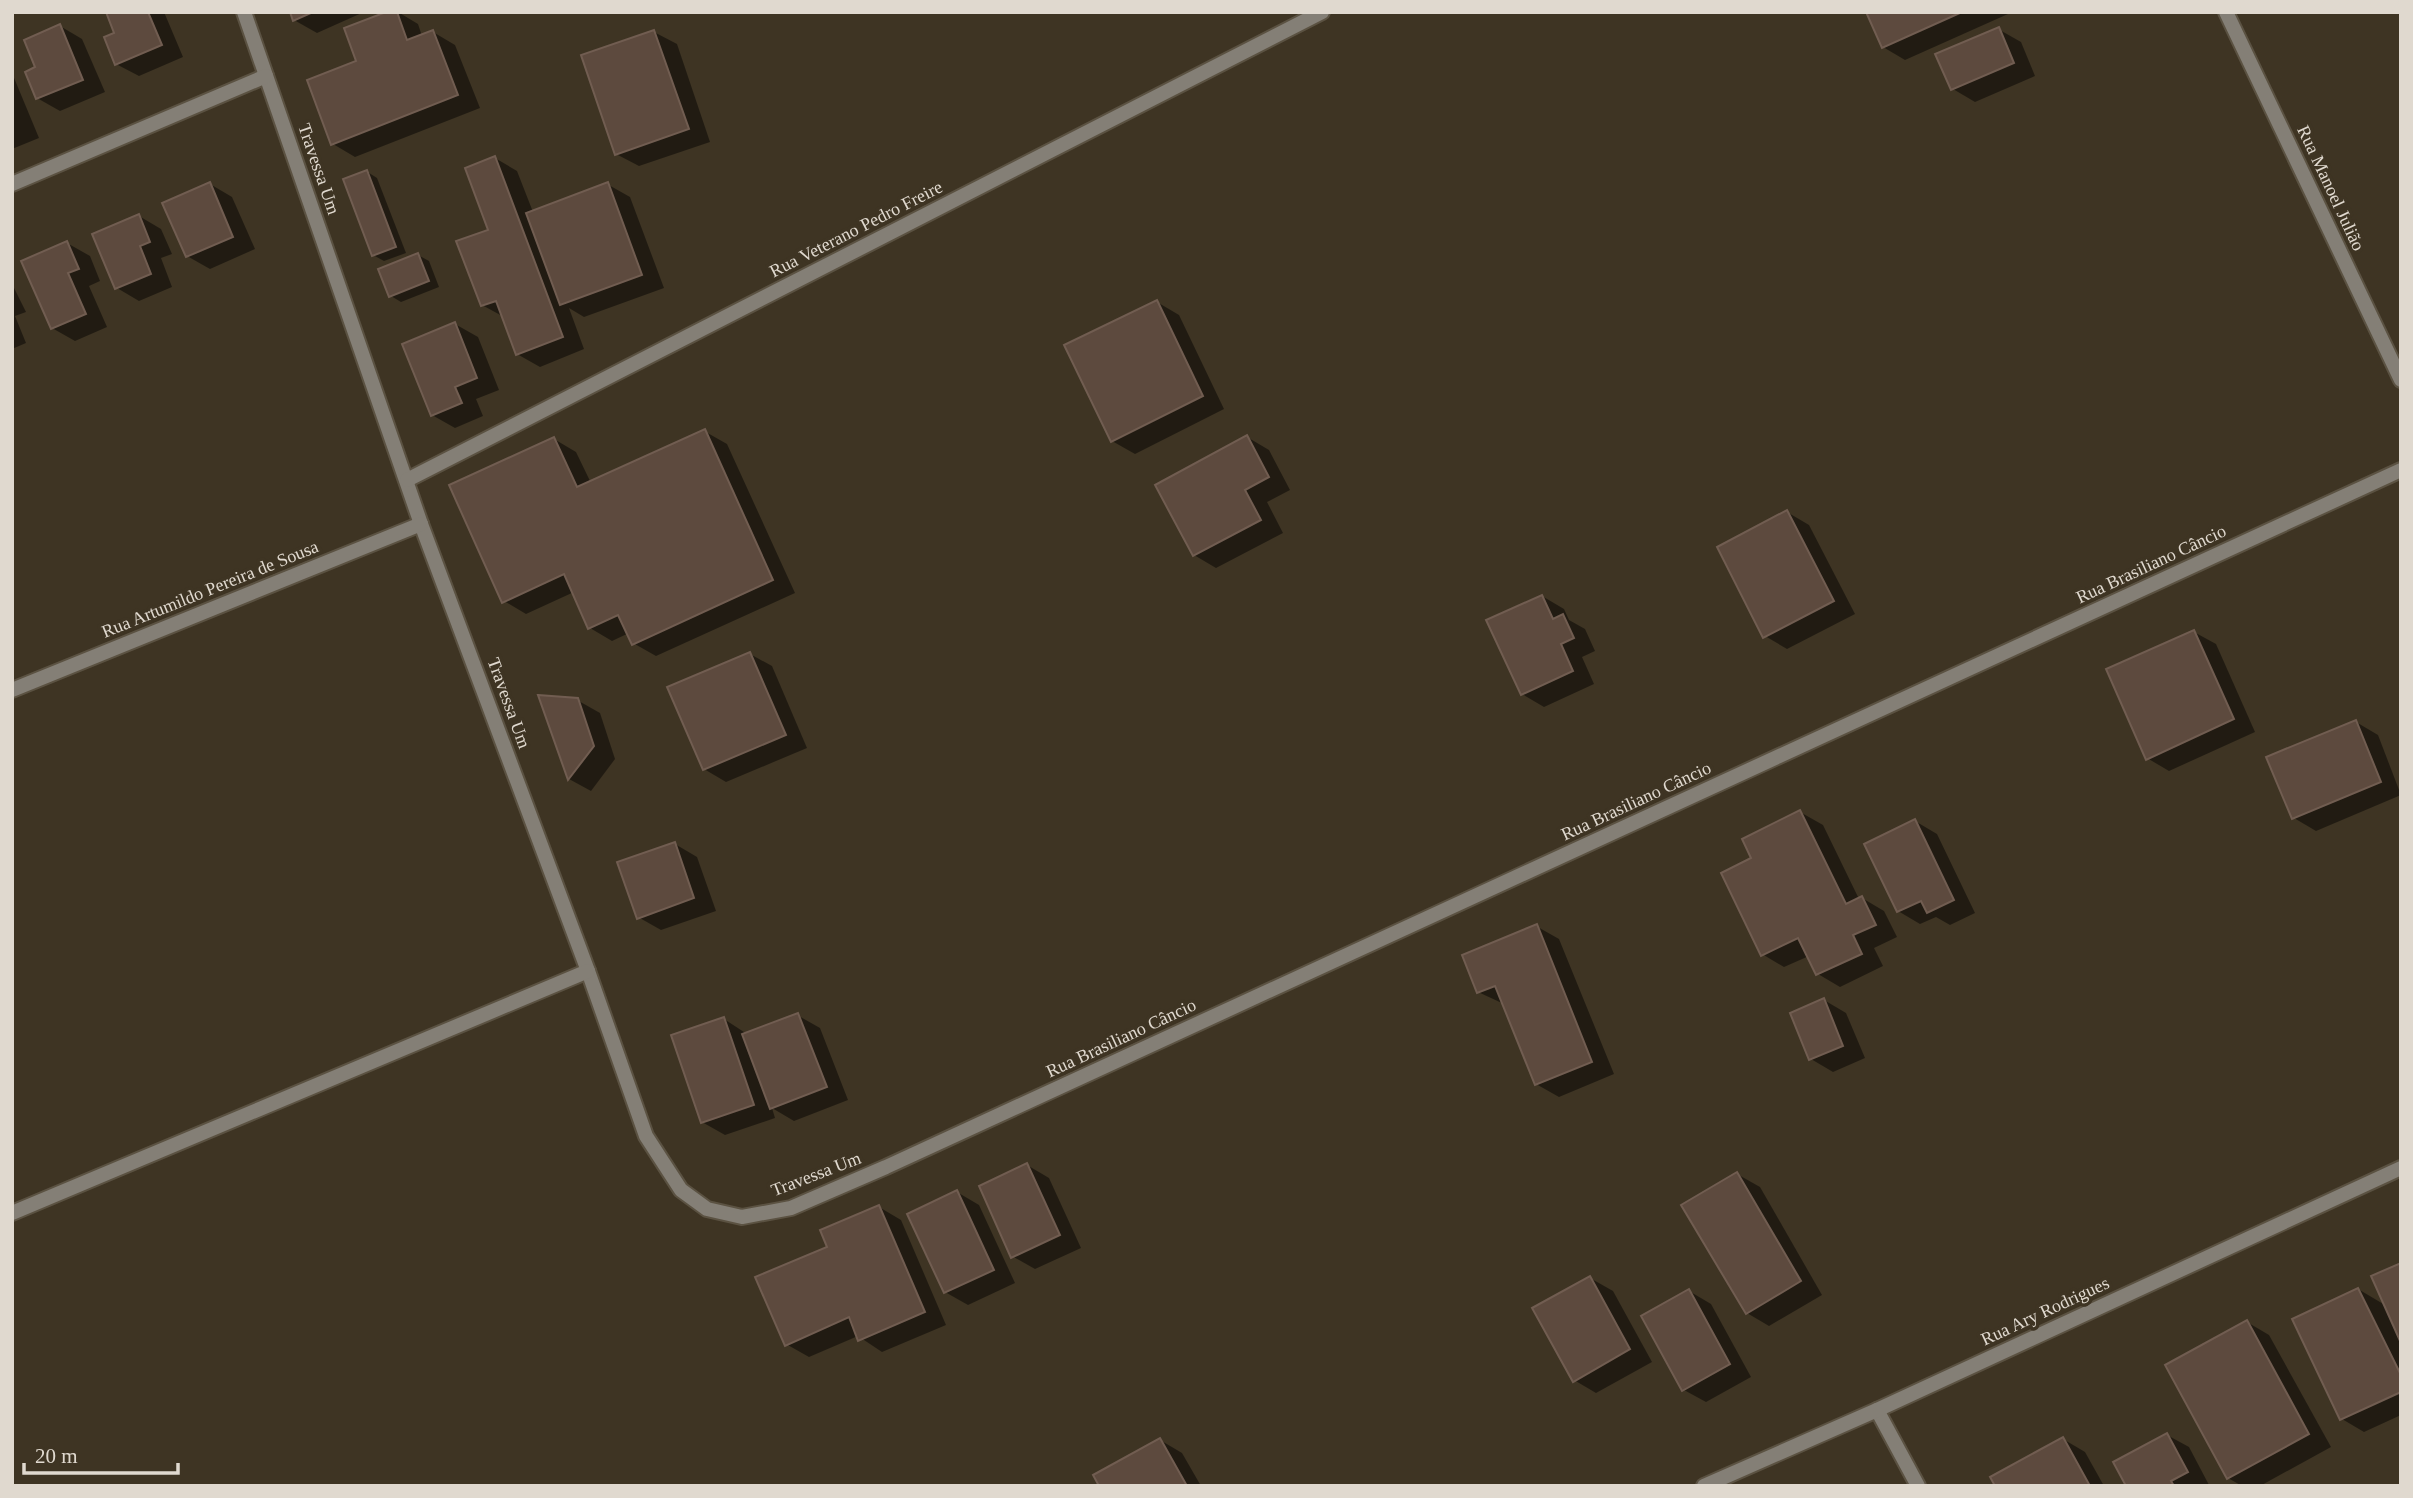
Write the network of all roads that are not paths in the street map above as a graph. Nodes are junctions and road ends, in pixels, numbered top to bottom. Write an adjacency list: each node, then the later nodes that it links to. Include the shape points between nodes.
1 (244, 12): 4 (street, Travessa Um)
2 (1322, 12): 8 (street, Rua Veterano Pedro Freire)
3 (2226, 12): 6 (street, Rua Manoel Julião)
4 (266, 75): 5 (street); 8 (street, Travessa Um)
5 (12, 184)
6 (2401, 380)
7 (2401, 470): 12 (street, Rua Brasiliano Câncio)
8 (407, 480): 9 (street, Travessa Um)
9 (421, 524): 10 (street, Rua Artumildo Pereira de Sousa); 11 (street, Travessa Um)
10 (12, 690)
11 (588, 971): 12 (street, Travessa Um, via 646,1136 681,1190 707,1209 742,1217 791,1208); 14 (street)
12 (886, 1167)
13 (2401, 1168): 15 (street, Rua Ary Rodrigues)
14 (12, 1213)
15 (1877, 1410): 16 (street, Rua Ary Rodrigues); 17 (street)
16 (1704, 1486)
17 (1917, 1486)

